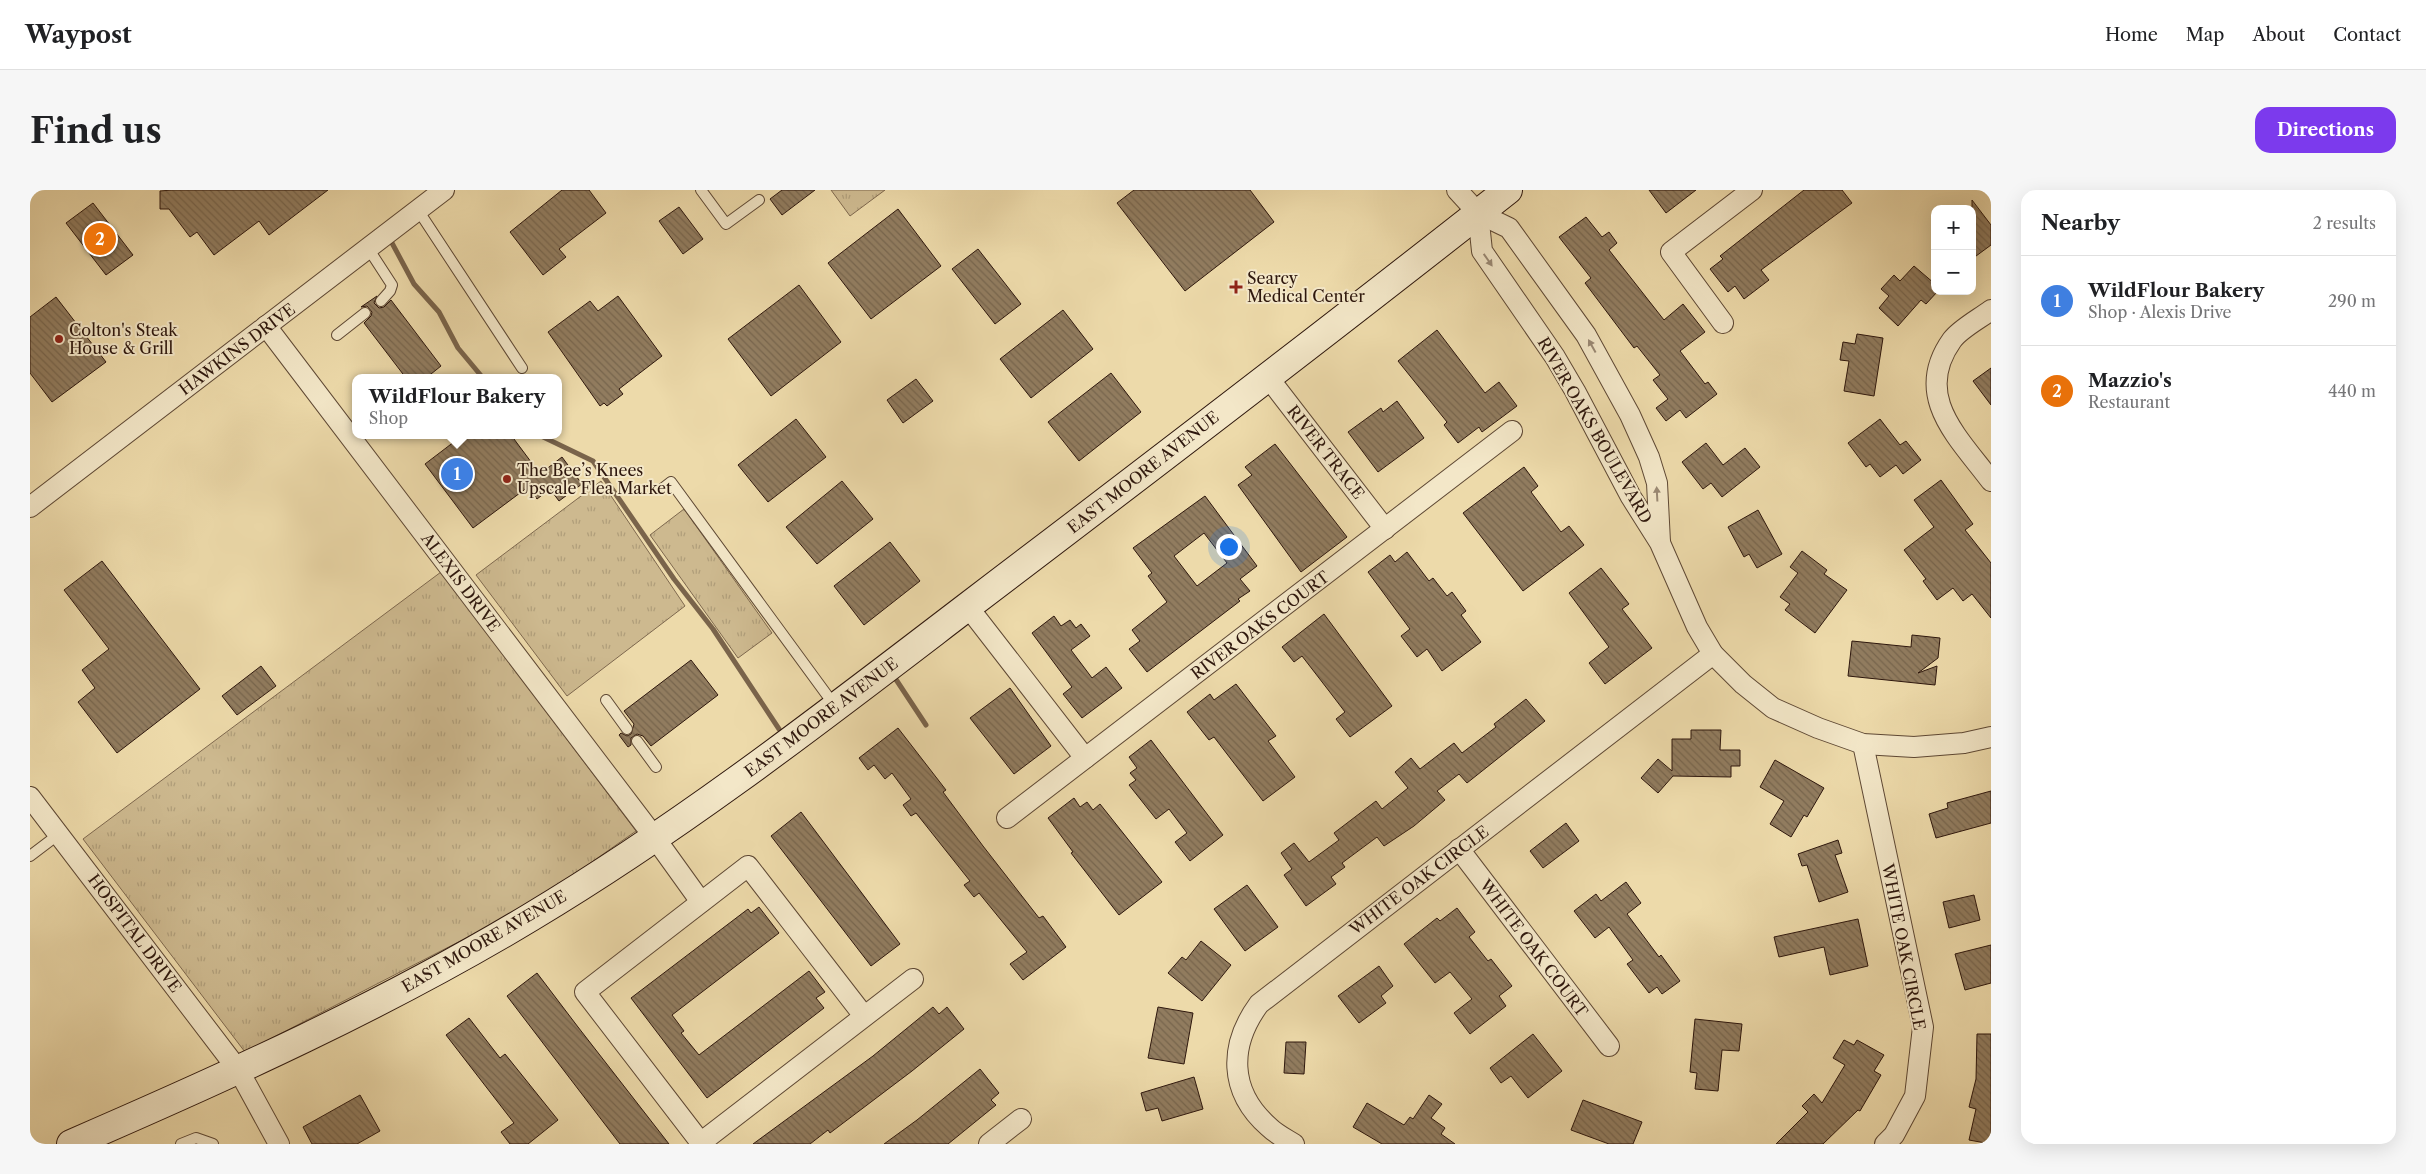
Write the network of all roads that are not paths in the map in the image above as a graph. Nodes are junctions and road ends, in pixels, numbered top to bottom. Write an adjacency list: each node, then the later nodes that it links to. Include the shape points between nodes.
1 (444, 190): 7 (street, HAWKINS DRIVE)
2 (701, 190): 6 (lane, via 726,224)
3 (1458, 190): 8 (street)
4 (1508, 190): 8 (street, EAST MOORE AVENUE)
5 (1752, 190): 13 (street, via 1670,252)
6 (759, 200)
7 (418, 210): 9 (street, HAWKINS DRIVE); 16 (lane)
8 (1478, 214): 17 (street, EAST MOORE AVENUE); 23 (street, RIVER OAKS BOULEVARD, one-way to 23, via 1482,250 1555,357 1631,497); 23 (street, RIVER OAKS BOULEVARD, one-way to 8, via 1657,483 1648,457 1630,415 1586,335 1509,228)
9 (368, 248): 10 (lane, via 392,285); 14 (street, HAWKINS DRIVE)
10 (381, 301)
11 (1991, 310): 19 (street, via 1952,339 1937,369 1935,394 1947,422)
12 (365, 313): 15 (lane)
13 (1723, 323)
14 (266, 326): 21 (street, HAWKINS DRIVE); 37 (street, ALEXIS DRIVE)
15 (337, 335)
16 (522, 368)
17 (1267, 376): 22 (street, RIVER TRACE); 24 (street, EAST MOORE AVENUE)
18 (1512, 431): 22 (street, RIVER OAKS COURT)
19 (1991, 481)
20 (662, 489): 27 (lane, via 671,482)
21 (30, 508)
22 (1385, 529): 32 (street, RIVER OAKS COURT)
23 (1660, 543): 25 (street, RIVER OAKS BOULEVARD, via 1697,627)
24 (968, 607): 27 (street, EAST MOORE AVENUE); 32 (street)
25 (1713, 654): 31 (street, RIVER OAKS BOULEVARD, via 1773,708); 38 (street, WHITE OAK CIRCLE)
26 (606, 700): 28 (lane)
27 (836, 707): 37 (street, EAST MOORE AVENUE)
28 (627, 728)
29 (1991, 737): 31 (street, RIVER OAKS BOULEVARD, via 1914,747)
30 (636, 741): 33 (lane)
31 (1863, 744): 53 (street, WHITE OAK CIRCLE, via 1923,1027 1915,1096 1894,1135)
32 (1085, 758): 35 (street, RIVER OAKS COURT)
33 (656, 767)
34 (30, 797): 36 (street, HOSPITAL DRIVE)
35 (1007, 818)
36 (59, 834): 39 (lane); 44 (street, HOSPITAL DRIVE)
37 (655, 838): 40 (street, ALEXIS DRIVE); 44 (street, EAST MOORE AVENUE, via 533,916 448,965)
38 (1459, 849): 43 (street, WHITE OAK COURT); 52 (street, WHITE OAK CIRCLE, via 1271,993 1249,1017 1236,1052 1240,1086 1269,1128)
39 (30, 856)
40 (701, 902): 42 (street, via 748,866); 47 (street, via 585,992)
41 (913, 978): 42 (street)
42 (864, 1016): 47 (street)
43 (1609, 1046)
44 (239, 1070): 46 (street, EAST MOORE AVENUE); 50 (street, HOSPITAL DRIVE)
45 (1021, 1119): 51 (street)
46 (82, 1142)
47 (700, 1143)
48 (181, 1144): 49 (lane, via 196,1138)
49 (213, 1144)
50 (280, 1144)
51 (989, 1144)
52 (1294, 1144)
53 (1885, 1144)

